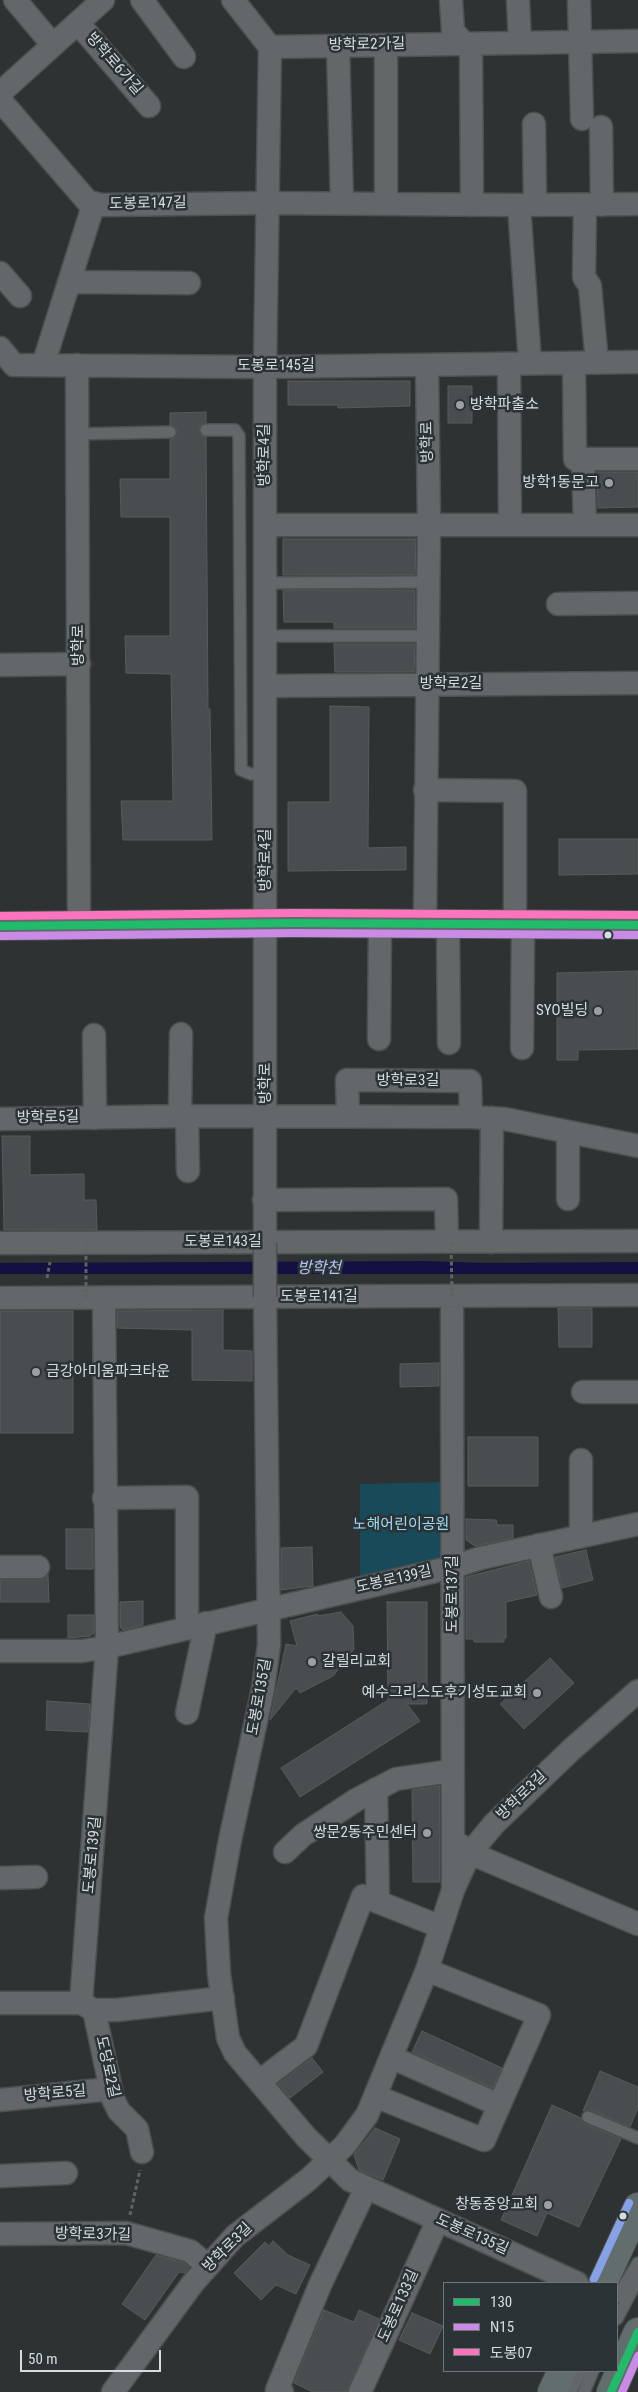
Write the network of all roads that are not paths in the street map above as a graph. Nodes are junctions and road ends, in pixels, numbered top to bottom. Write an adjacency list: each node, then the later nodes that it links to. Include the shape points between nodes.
1 (16, 0): 13 (street)
2 (103, 0): 8 (street, 방학로6가길)
3 (142, 0): 17 (street)
4 (233, 0): 16 (street)
5 (452, 0): 12 (street, via 452,31)
6 (518, 0): 11 (street)
7 (579, 0): 9 (street)
8 (78, 23): 13 (street, 방학로6가길); 20 (street, 방학로6가길)
9 (581, 42): 10 (street, 방학로2가길); 11 (street, 방학로2가길); 29 (street, via 591,123)
10 (638, 42)
11 (520, 43): 12 (street, 방학로2가길)
12 (464, 44): 14 (street, 방학로2가길); 27 (street, via 470,51)
13 (53, 45): 18 (street, 방학로6가길)
14 (386, 45): 15 (street, 방학로2가길); 25 (street)
15 (338, 46): 16 (street, 방학로2가길); 24 (street)
16 (270, 47): 22 (street, 방학로4길)
17 (184, 56)
18 (0, 93)
19 (0, 100): 23 (street, 도봉로147길, via 88,202)
20 (149, 106)
21 (534, 124): 28 (street)
22 (268, 202): 23 (street, 도봉로147길); 24 (street, 도봉로147길); 42 (street, 방학로4길)
23 (94, 203): 31 (street)
24 (342, 203): 25 (street, 도봉로147길)
25 (386, 204): 27 (street, 도봉로147길)
26 (638, 204): 29 (street, 도봉로147길)
27 (472, 205): 28 (street, 도봉로147길)
28 (527, 205): 29 (street, 도봉로147길); 38 (street)
29 (593, 205): 37 (street, via 584,277 590,286)
30 (1, 273): 33 (street)
31 (69, 282): 32 (street); 39 (street)
32 (189, 283)
33 (20, 296)
34 (638, 362): 37 (street, 도봉로145길)
35 (5, 363): 39 (street, 도봉로145길)
36 (574, 363): 37 (street, 도봉로145길); 38 (street, 도봉로145길); 47 (street, via 575,459)
37 (597, 363)
38 (520, 364): 41 (street, 도봉로145길); 50 (street)
39 (43, 365): 40 (street, 도봉로145길)
40 (77, 365): 42 (street, 도봉로145길); 45 (street, 방학로)
41 (427, 365): 42 (street, 도봉로145길); 49 (street, 방학로)
42 (265, 367): 48 (street, 방학로4길)
43 (206, 430): 64 (lane, via 235,430 239,436 241,770)
44 (170, 432): 45 (lane)
45 (77, 434): 59 (street, 방학로)
46 (638, 459): 47 (street)
47 (584, 460): 51 (street)
48 (265, 525): 49 (street); 54 (street, 방학로4길)
49 (428, 525): 50 (street); 53 (street, 방학로)
50 (510, 525): 51 (street)
51 (585, 525): 52 (street)
52 (638, 525)
53 (428, 582): 54 (lane); 58 (street, 방학로)
54 (265, 583): 57 (street, 방학로4길)
55 (638, 603): 56 (street)
56 (558, 604)
57 (265, 636): 58 (lane); 63 (street, 방학로4길)
58 (427, 636): 62 (street, 방학로)
59 (79, 664): 60 (street); 72 (street, 방학로)
60 (0, 665)
61 (638, 683): 62 (street, 방학로2길)
62 (426, 684): 63 (street, 방학로2길); 65 (street, 방학로)
63 (265, 686): 64 (street, 방학로4길)
64 (265, 774): 66 (street, 방학로4길)
65 (425, 790): 68 (street, 방학로); 69 (street, via 515,791)
66 (266, 923): 67 (main road); 72 (main road); 79 (street, 방학로)
67 (380, 923): 68 (main road); 75 (street)
68 (436, 924): 69 (main road); 76 (street, 방학로)
69 (519, 925): 70 (main road); 77 (street)
70 (638, 925)
71 (0, 926): 72 (main road)
72 (80, 926)
73 (181, 1034): 78 (street)
74 (94, 1036): 81 (street, 방학로5길)
75 (380, 1039)
76 (448, 1043)
77 (522, 1048)
78 (184, 1116): 79 (street, 방학로5길); 81 (street, 방학로5길); 86 (street)
79 (266, 1116): 80 (street); 87 (street, 방학로)
80 (348, 1116): 82 (street); 82 (street, 방학로3길, via 347,1080 470,1081)
81 (95, 1118): 83 (street, 방학로5길)
82 (481, 1118): 84 (street); 91 (street)
83 (0, 1119)
84 (568, 1132): 85 (street); 88 (street)
85 (638, 1146)
86 (188, 1171)
87 (264, 1200): 90 (street, via 446,1199); 93 (street, 방학로)
88 (568, 1200)
89 (638, 1241): 91 (street, 도봉로143길)
90 (449, 1242): 91 (street, 도봉로143길); 93 (street, 도봉로143길)
91 (491, 1242)
92 (0, 1243): 93 (street, 도봉로143길)
93 (265, 1243): 96 (street, 방학로, bridge)
94 (638, 1295): 95 (street, 도봉로141길)
95 (452, 1296): 96 (street, 도봉로141길); 108 (street, 도봉로137길)
96 (265, 1297): 98 (street, 도봉로141길); 110 (street, 도봉로135길)
97 (0, 1298): 98 (street, 도봉로141길)
98 (95, 1298): 102 (street, 도봉로139길)
99 (583, 1392): 100 (street)
100 (638, 1392)
101 (581, 1460): 104 (street)
102 (104, 1498): 111 (street, via 186,1497); 112 (street, 도봉로139길)
103 (638, 1524): 104 (street, 도봉로139길)
104 (581, 1536): 105 (street, 도봉로139길)
105 (539, 1545): 108 (street, 도봉로139길); 109 (street)
106 (0, 1567): 107 (street)
107 (38, 1567)
108 (453, 1567): 110 (street, 도봉로139길); 116 (street, 도봉로137길)
109 (550, 1597)
110 (269, 1608): 111 (street, 도봉로139길); 128 (street, 도봉로135길, via 269,1645 263,1689 216,1918 218,1974)
111 (197, 1625): 112 (street, 도봉로139길); 115 (street)
112 (107, 1647): 113 (street, 도봉로139길, via 82,1651); 130 (street, 도봉로139길)
113 (0, 1652)
114 (638, 1691): 120 (street, 방학로3길, via 494,1824)
115 (187, 1713)
116 (451, 1771): 117 (street, via 396,1779); 118 (street, 도봉로137길)
117 (376, 1789): 119 (street, via 303,1835); 124 (street)
118 (452, 1838): 120 (street); 123 (street, 도봉로137길)
119 (285, 1852)
120 (470, 1854): 123 (street, 방학로3길); 125 (street)
121 (36, 1877): 122 (street)
122 (0, 1878)
123 (453, 1890): 126 (street, 방학로3길)
124 (378, 1902): 126 (street); 132 (street, via 363,1896 306,2046)
125 (638, 1924)
126 (441, 1927): 127 (street, 방학로3길)
127 (427, 1970): 131 (street, 방학로3길); 136 (street, via 539,2016)
128 (223, 1998): 130 (street, via 117,2010); 132 (street, 도봉로135길, via 228,2038 235,2053)
129 (0, 2003): 130 (street)
130 (88, 2006): 133 (street, 도당로2길)
131 (391, 2058): 134 (street, 방학로3길); 136 (street)
132 (260, 2081): 140 (street, 도봉로135길)
133 (110, 2089): 135 (street, 방학로5길); 139 (street, 도당로2길, via 119,2111 137,2129)
134 (375, 2096): 136 (street, via 484,2140); 140 (street, 방학로3길, via 367,2115)
135 (0, 2100)
136 (499, 2105)
137 (588, 2117): 138 (lane)
138 (638, 2138)
139 (142, 2152)
140 (329, 2161): 143 (street, 도봉로135길, via 350,2180); 148 (street, 방학로3길, via 235,2236)
141 (66, 2173): 142 (street)
142 (0, 2176)
143 (366, 2188): 145 (street, 도봉로135길); 158 (street, via 320,2285)
144 (638, 2207): 151 (main road)
145 (438, 2220): 150 (street, 도봉로135길); 160 (street, 도봉로133길)
146 (0, 2234): 148 (street, 방학로3가길, via 126,2233 190,2251)
147 (638, 2263): 152 (lane)
148 (208, 2266): 159 (street, 방학로3길)
149 (638, 2279): 153 (lane)
150 (575, 2282)
151 (603, 2282)
152 (618, 2295)
153 (618, 2317)
154 (635, 2346): 164 (main road)
155 (562, 2372): 161 (main road)
156 (581, 2372): 162 (lane)
157 (593, 2372): 163 (lane)
158 (279, 2391)
159 (112, 2392)
160 (360, 2392)
161 (552, 2392)
162 (571, 2392)
163 (584, 2392)
164 (611, 2392)

